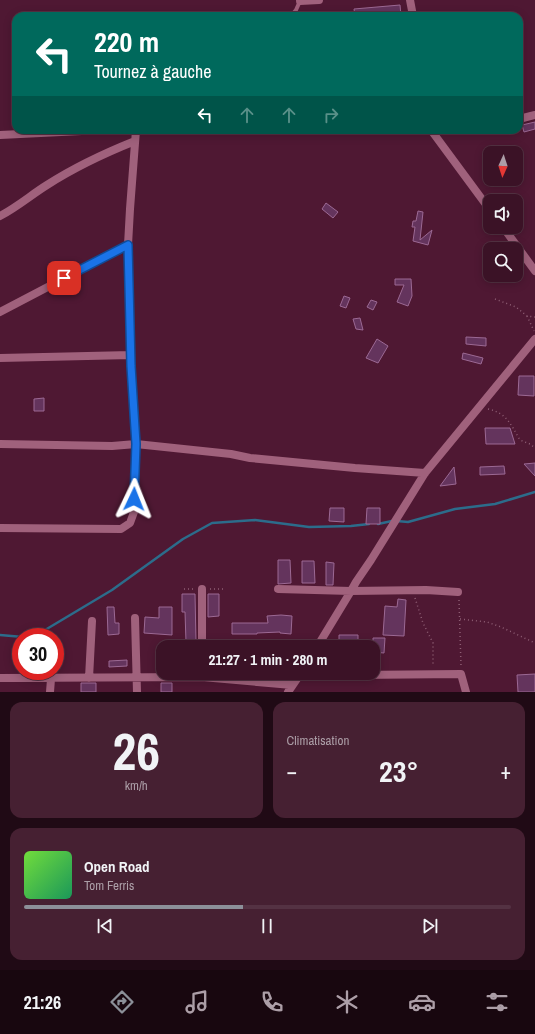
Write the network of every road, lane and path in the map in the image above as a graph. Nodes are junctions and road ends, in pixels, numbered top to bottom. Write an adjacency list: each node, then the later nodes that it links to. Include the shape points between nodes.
1 (319, 0): 3 (street)
2 (410, 0): 5 (street)
3 (300, 1): 4 (lane)
4 (294, 12)
5 (412, 12)
6 (535, 115): 7 (street)
7 (523, 118)
8 (20, 134): 11 (street)
9 (136, 134): 12 (street)
10 (434, 134): 13 (street)
11 (0, 135)
12 (135, 141): 14 (street, via 98,156); 16 (street)
13 (483, 201)
14 (0, 216)
15 (508, 234): 17 (street)
16 (128, 245): 19 (street); 24 (street)
17 (535, 271)
18 (494, 299): 20 (path, via 516,307)
19 (0, 312)
20 (527, 316): 21 (path); 22 (path)
21 (535, 317)
22 (535, 332)
23 (535, 338): 26 (street)
24 (131, 355): 25 (street); 28 (street)
25 (0, 358)
26 (484, 401): 29 (path, via 484,409 497,412 506,418 520,440); 30 (street)
27 (0, 444): 28 (street)
28 (136, 444): 30 (street, via 250,458); 31 (street, via 134,512 130,524 121,530)
29 (535, 448)
30 (425, 472): 35 (street)
31 (0, 528)
32 (202, 589): 40 (street)
33 (278, 589): 35 (street)
34 (413, 590): 35 (street); 36 (street); 44 (path, via 423,623 433,644)
35 (352, 591): 41 (street)
36 (458, 592): 38 (path)
37 (135, 618): 47 (street)
38 (460, 619): 42 (path, via 487,622); 45 (path)
39 (92, 621): 50 (street)
40 (202, 640)
41 (321, 640)
42 (535, 644)
43 (380, 674): 44 (street)
44 (432, 674): 45 (street)
45 (461, 674): 58 (street)
46 (156, 676): 47 (street)
47 (136, 677): 50 (street); 57 (street)
48 (0, 678): 49 (street)
49 (12, 678)
50 (89, 678): 51 (street)
51 (64, 679)
52 (51, 680): 56 (street)
53 (233, 680): 55 (street)
54 (296, 680): 55 (street)
55 (290, 689)
56 (50, 692)
57 (137, 692)
58 (466, 692)

